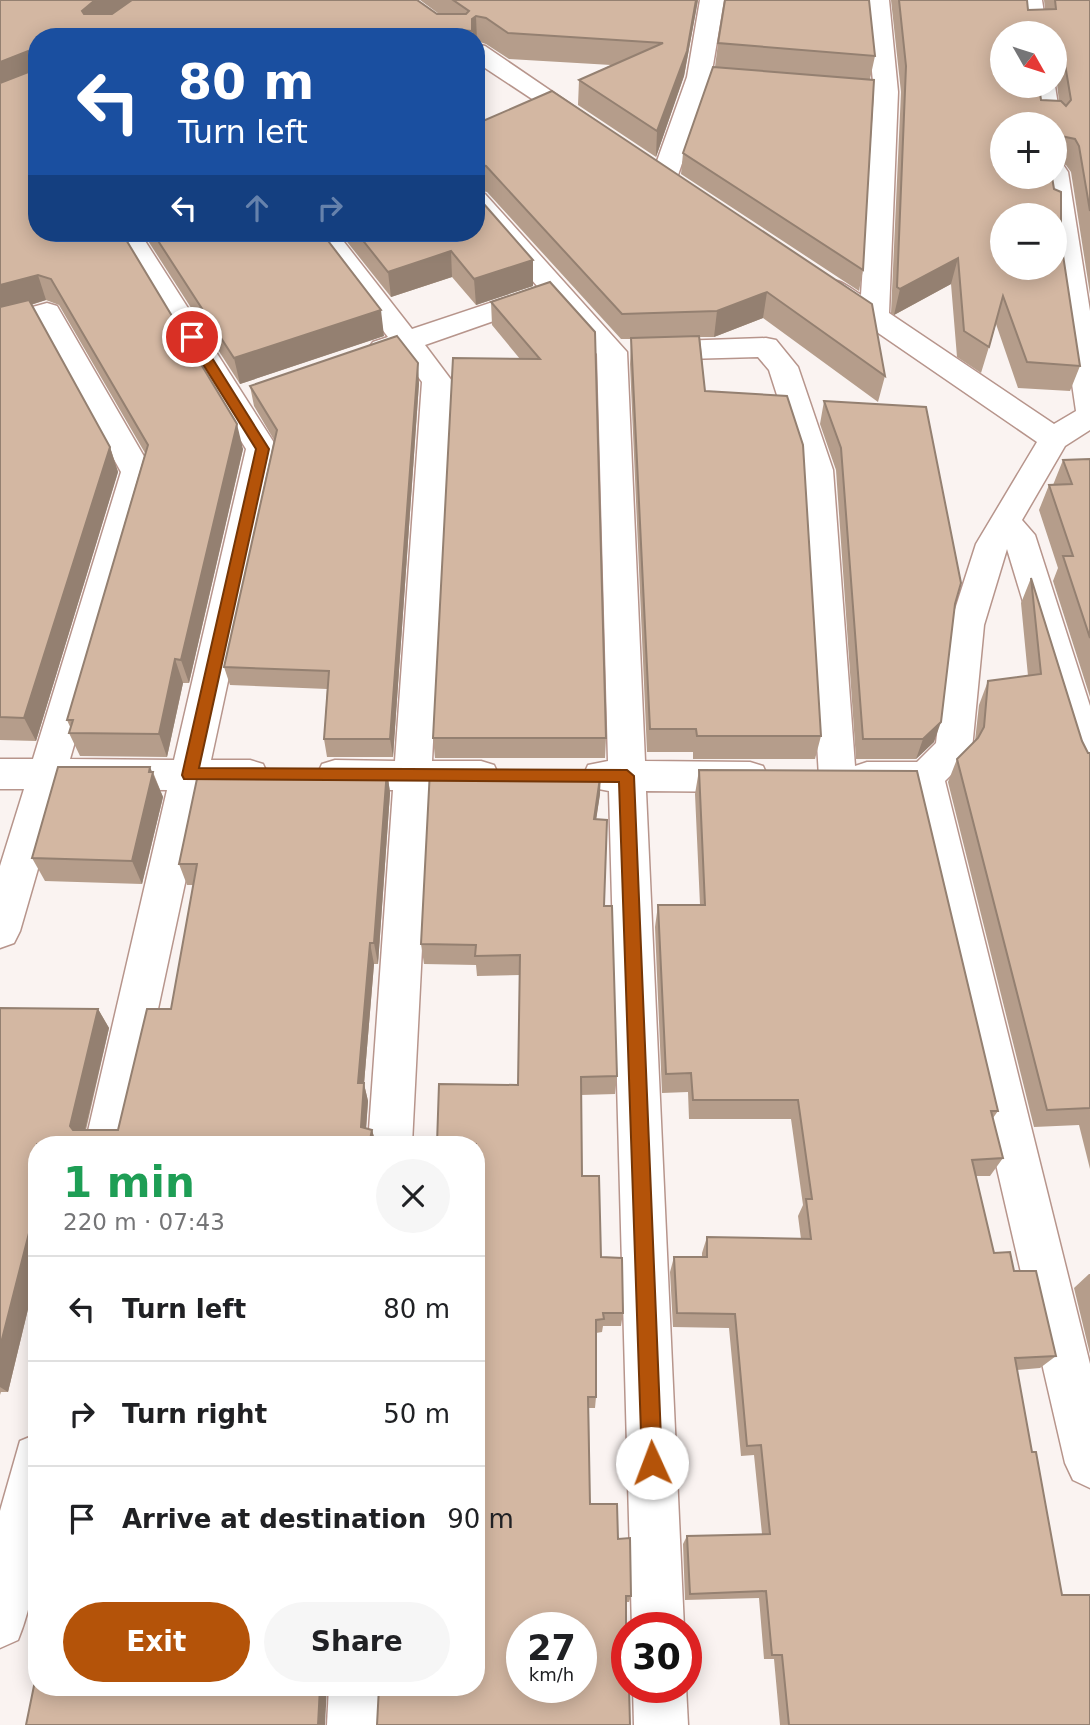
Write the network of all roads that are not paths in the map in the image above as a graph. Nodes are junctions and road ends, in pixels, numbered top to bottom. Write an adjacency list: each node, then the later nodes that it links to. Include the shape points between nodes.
1 (712, 0): 6 (street)
2 (877, 0): 9 (street)
3 (1030, 0): 4 (street)
4 (1033, 21)
5 (485, 57): 10 (street)
6 (699, 77): 7 (street); 12 (street, via 654,168)
7 (779, 83)
8 (859, 90): 9 (street)
9 (886, 92): 18 (street)
10 (610, 139)
11 (1058, 189): 23 (street)
12 (688, 191)
13 (485, 210): 17 (street)
14 (133, 242): 30 (street, via 244,396 262,449)
15 (330, 242): 20 (street)
16 (804, 269): 18 (street)
17 (556, 290): 20 (street); 21 (street)
18 (874, 316): 25 (street)
19 (0, 325): 29 (street, via 47,312 137,472)
20 (406, 341): 22 (street); 31 (street, via 437,381)
21 (612, 352): 34 (street); 35 (street, via 766,347 783,367 817,470)
22 (356, 358)
23 (1090, 408)
24 (1090, 416): 25 (street)
25 (1054, 439): 26 (street)
26 (1004, 522): 27 (street, via 1019,535); 36 (street, via 992,544 967,625 954,749)
27 (1090, 763)
28 (0, 774): 29 (street)
29 (47, 775): 30 (street); 37 (street)
30 (190, 775): 31 (street); 38 (street)
31 (413, 775): 32 (street); 39 (street)
32 (520, 776)
33 (573, 776): 34 (street)
34 (627, 776): 35 (street); 42 (street)
35 (837, 777): 36 (street)
36 (925, 777): 40 (street)
37 (0, 931)
38 (109, 1136)
39 (390, 1136)
40 (1090, 1463)
41 (28, 1498): 43 (street)
42 (657, 1612)
43 (0, 1622)
44 (356, 1696): 46 (street)
45 (661, 1703): 47 (street)
46 (354, 1725)
47 (662, 1725)

